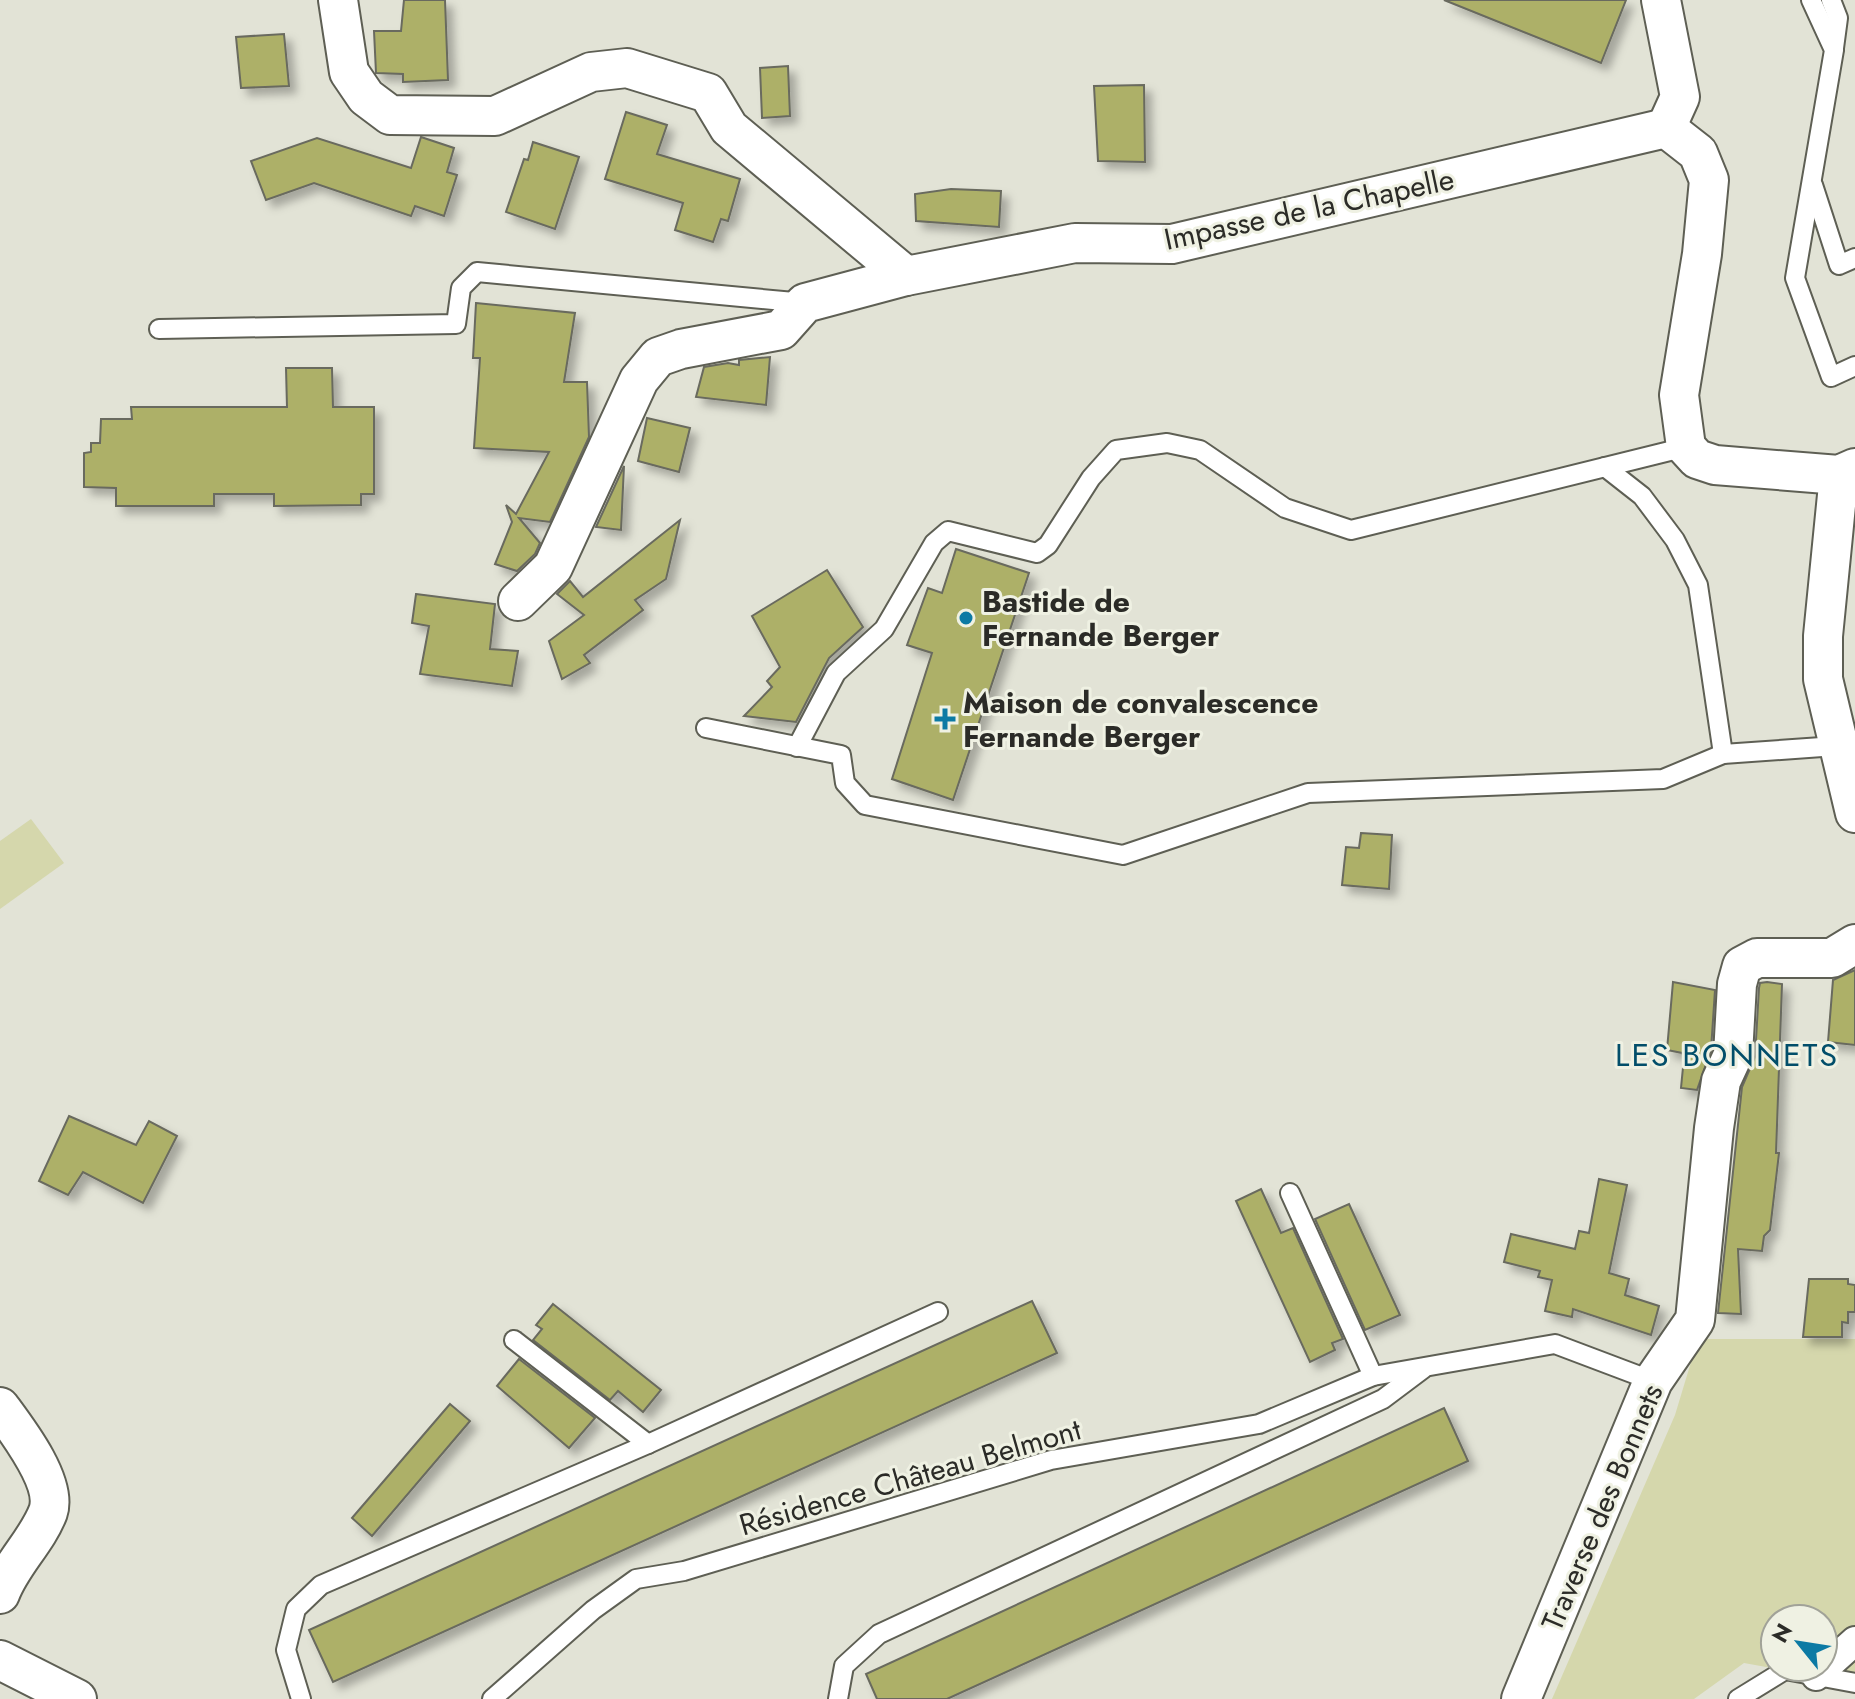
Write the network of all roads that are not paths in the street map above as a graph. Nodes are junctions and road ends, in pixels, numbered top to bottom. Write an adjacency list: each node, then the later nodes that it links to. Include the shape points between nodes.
1 (338, 0): 9 (street, via 349,72 366,97 390,115 495,116 591,72 627,68 708,93 729,128)
2 (1661, 0): 6 (street, via 1680,97)
3 (1811, 0): 5 (lane)
4 (1831, 0): 5 (lane, via 1838,18)
5 (1834, 50): 7 (lane)
6 (1666, 128): 9 (street, Impasse de la Chapelle, via 1172,244 1075,243); 13 (street, via 1698,153 1709,180 1679,395)
7 (1812, 182): 8 (lane, via 1839,265); 12 (lane, via 1795,278 1831,377)
8 (1855, 258)
9 (906, 276): 10 (street, Impasse de la Chapelle)
10 (805, 303): 11 (lane, via 477,272 461,288 456,324); 16 (street, Impasse de la Chapelle, via 781,330 658,357 639,380 553,567)
11 (159, 329)
12 (1855, 366)
13 (1686, 447): 14 (lane); 15 (street, via 1697,459 1715,465)
14 (1605, 467): 19 (lane, via 1351,530 1285,508 1200,450 1167,443 1116,450 1037,553 948,531 934,543 884,629 836,673); 20 (lane, via 1642,496 1675,540 1698,585)
15 (1847, 471): 18 (street, via 1823,636 1823,679)
16 (518, 601)
17 (706, 728): 19 (lane)
18 (1846, 746): 20 (lane); 21 (street)
19 (797, 747): 20 (lane, via 841,755 845,783 865,805 1123,855 1308,793 1663,779)
20 (1723, 754)
21 (1855, 813)
22 (1855, 944): 28 (street, Traverse des Bonnets, via 1832,958 1757,958 1742,966 1733,1055 1721,1081 1695,1320)
23 (1290, 1193): 27 (lane)
24 (938, 1312): 30 (lane)
25 (514, 1340): 30 (lane)
26 (1425, 1368): 27 (lane, Résidence Château Belmont); 28 (lane, Résidence Château Belmont, via 1555,1344); 39 (lane, Résidence Château Belmont, via 1383,1399 879,1634 844,1666)
27 (1373, 1376): 38 (lane, Résidence Château Belmont, via 1259,1424 1051,1460 684,1571 636,1579)
28 (1653, 1381): 40 (street, Traverse des Bonnets)
29 (0, 1407): 31 (street, via 29,1447 50,1495 48,1511)
30 (648, 1444): 37 (lane, via 321,1585 296,1609 286,1650)
31 (0, 1594)
32 (1855, 1641): 33 (street)
33 (1839, 1655)
34 (0, 1660): 36 (street)
35 (1764, 1683): 41 (lane)
36 (77, 1699)
37 (301, 1699)
38 (492, 1699)
39 (838, 1699)
40 (1521, 1699)
41 (1738, 1699)

